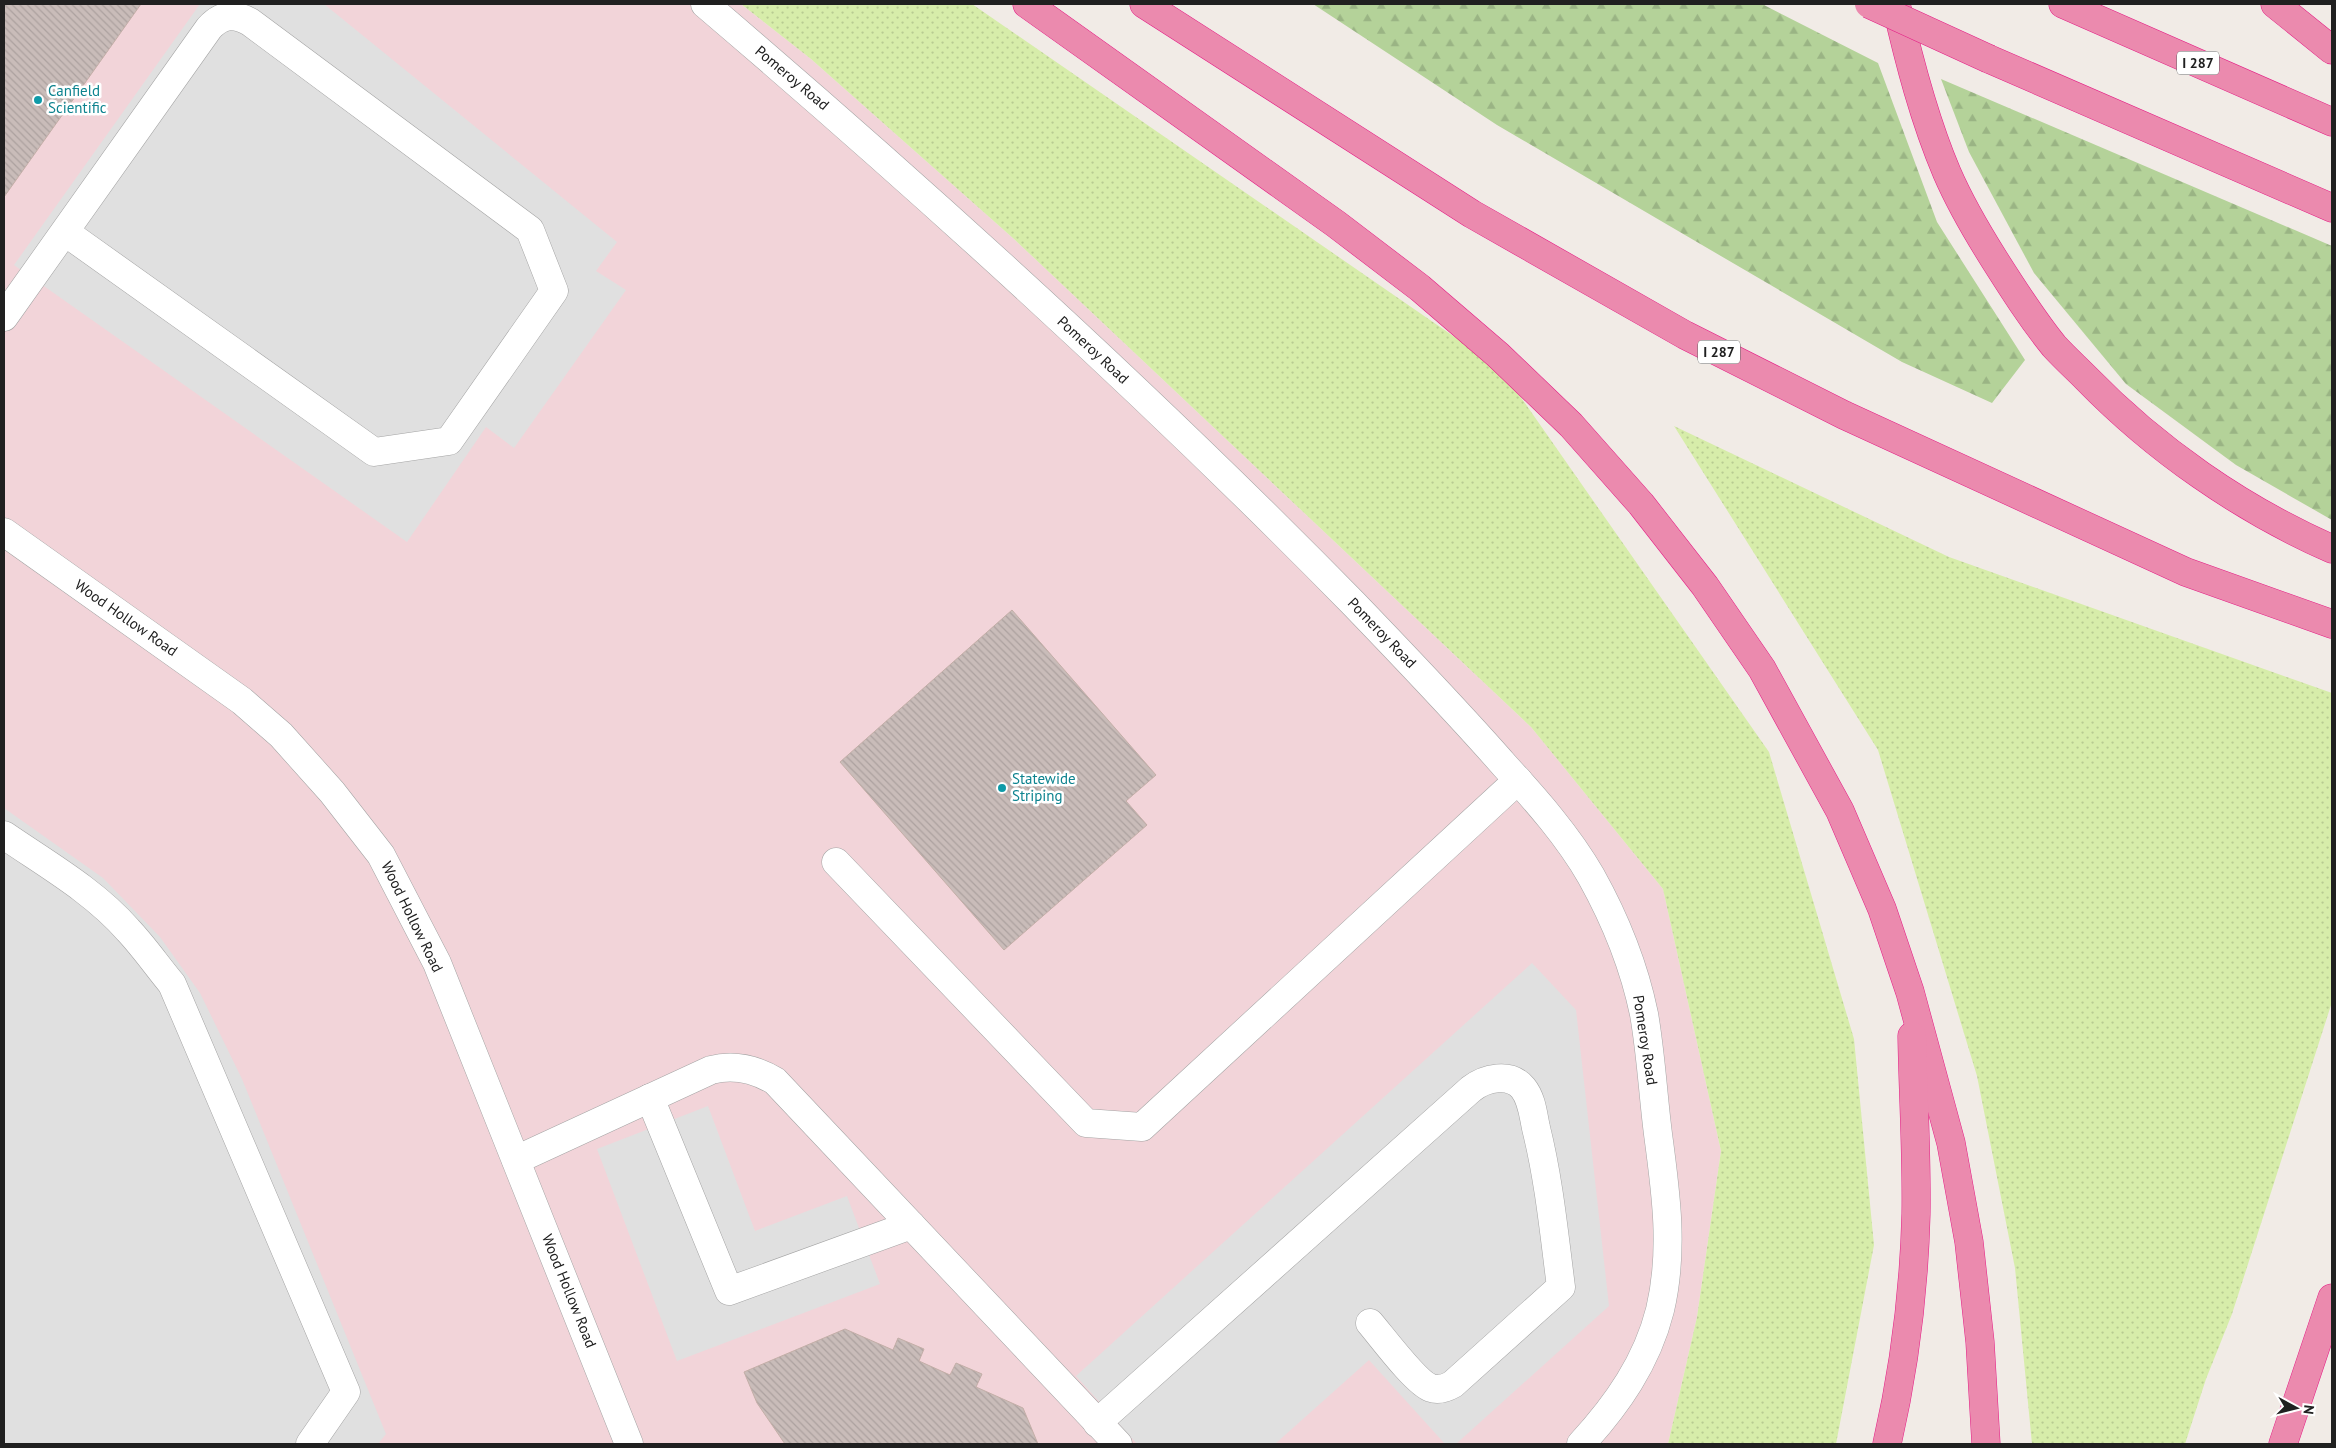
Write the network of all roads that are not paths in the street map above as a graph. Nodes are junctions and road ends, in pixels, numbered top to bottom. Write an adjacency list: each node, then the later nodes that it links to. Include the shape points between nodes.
1 (705, 4): 16 (street, Pomeroy Road, via 854,131 1063,321 1253,502 1448,701)
2 (1027, 4): 19 (highway, via 1336,224 1412,282 1498,355 1571,425 1641,504 1700,579 1762,669 1840,811 1882,908)
3 (1144, 4): 15 (highway, I 287, via 1472,214 1686,335 1844,415 2186,572)
4 (1869, 4): 10 (highway, bridge)
5 (1896, 4): 14 (highway, via 1926,115 1947,174 1977,232 2014,292 2055,346 2103,395 2174,455 2267,516)
6 (2063, 4): 9 (highway, I 287)
7 (2275, 4): 8 (highway)
8 (2332, 50)
9 (2332, 122)
10 (2332, 208)
11 (65, 232): 11 (street, via 209,28 215,21 229,15 250,22 530,230 554,291 449,441 374,452); 12 (street)
12 (4, 317)
13 (4, 532): 21 (street, Wood Hollow Road, via 242,701 281,735 332,792 381,855 437,964)
14 (2332, 549)
15 (2332, 624)
16 (1518, 780): 18 (street, via 1142,1127 1086,1123); 29 (street, Pomeroy Road, via 1544,809 1589,872 1631,965 1644,1014 1668,1210 1668,1262 1660,1312 1642,1360 1616,1404)
17 (4, 834): 26 (street, via 108,910 129,930 172,984 346,1392)
18 (836, 862)
19 (1910, 992): 30 (highway, via 1916,1215 1908,1325); 31 (highway, via 1951,1143 1969,1242 1980,1342)
20 (650, 1098): 21 (street); 22 (street, via 721,1068 744,1068 765,1075 775,1081); 22 (street, via 729,1292)
21 (516, 1160): 27 (street, Wood Hollow Road)
22 (911, 1225): 25 (street)
23 (2332, 1298): 32 (highway)
24 (1370, 1323): 25 (street, via 1420,1380 1430,1388 1442,1389 1453,1384 1561,1287 1546,1171 1529,1097 1522,1086 1491,1079 1471,1089)
25 (1097, 1423): 28 (street)
26 (310, 1444)
27 (629, 1444)
28 (1118, 1444)
29 (1581, 1444)
30 (1887, 1444)
31 (1986, 1444)
32 (2283, 1444)

